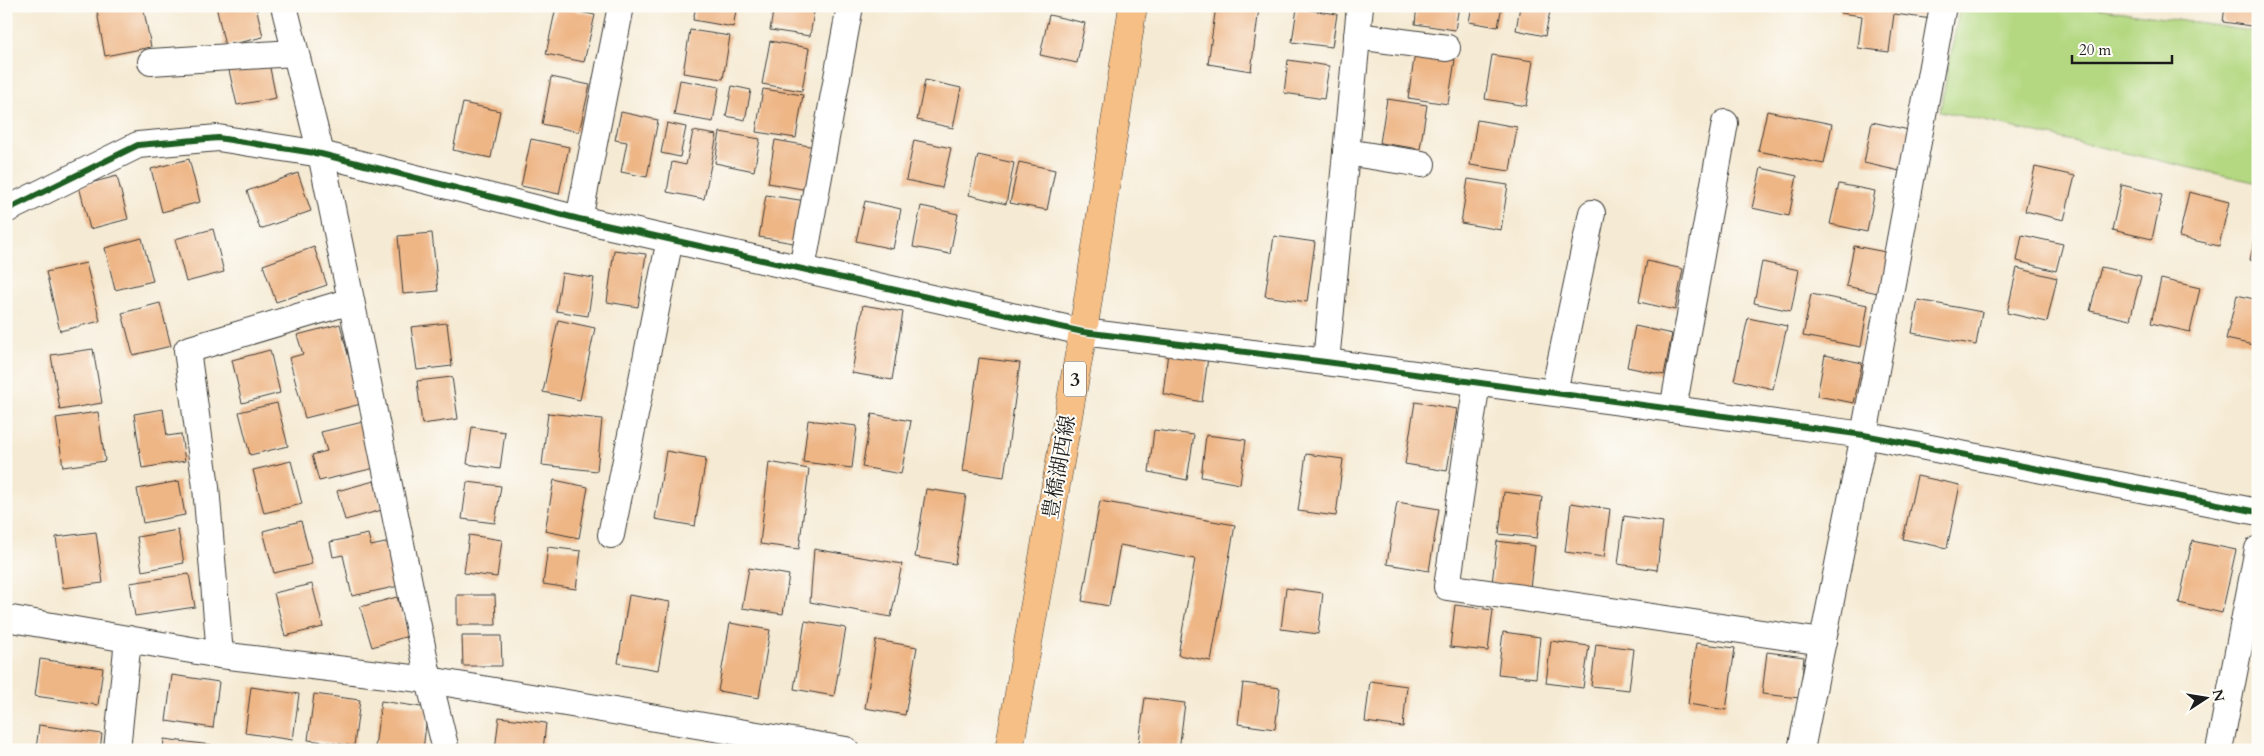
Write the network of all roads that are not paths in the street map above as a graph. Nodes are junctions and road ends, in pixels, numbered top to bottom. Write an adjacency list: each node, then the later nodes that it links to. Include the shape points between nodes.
1 (284, 6): 9 (street)
2 (621, 6): 17 (street)
3 (850, 6): 19 (street)
4 (1133, 6): 21 (main road, 豊橋湖西線 / 3)
5 (1360, 6): 7 (street)
6 (1942, 6): 26 (street)
7 (1357, 36): 8 (street); 12 (street)
8 (1447, 48)
9 (294, 53): 10 (street); 13 (street)
10 (151, 62)
11 (1725, 123): 25 (street)
12 (1346, 152): 14 (street); 22 (street)
13 (321, 154): 15 (street, via 218,138 138,145); 17 (street); 20 (street)
14 (1422, 164)
15 (6, 210)
16 (1592, 213): 24 (street)
17 (579, 219): 18 (street)
18 (670, 240): 19 (street); 28 (street)
19 (802, 269): 21 (street)
20 (351, 301): 33 (street, via 187,350 206,487); 34 (street)
21 (1083, 332): 22 (street); 38 (main road, 豊橋湖西線 / 3)
22 (1326, 362): 23 (street)
23 (1477, 382): 24 (street); 32 (street, via 1447,587)
24 (1554, 392): 25 (street)
25 (1673, 408): 26 (street)
26 (1864, 434): 27 (street); 32 (street)
27 (2258, 512)
28 (611, 535)
29 (2258, 548): 40 (street)
30 (6, 618): 31 (street)
31 (128, 639): 33 (street); 35 (street)
32 (1823, 642): 39 (street)
33 (220, 655): 34 (street)
34 (429, 680): 36 (street); 37 (street)
35 (117, 750)
36 (446, 750)
37 (846, 750)
38 (1009, 750)
39 (1801, 750)
40 (2219, 750)

